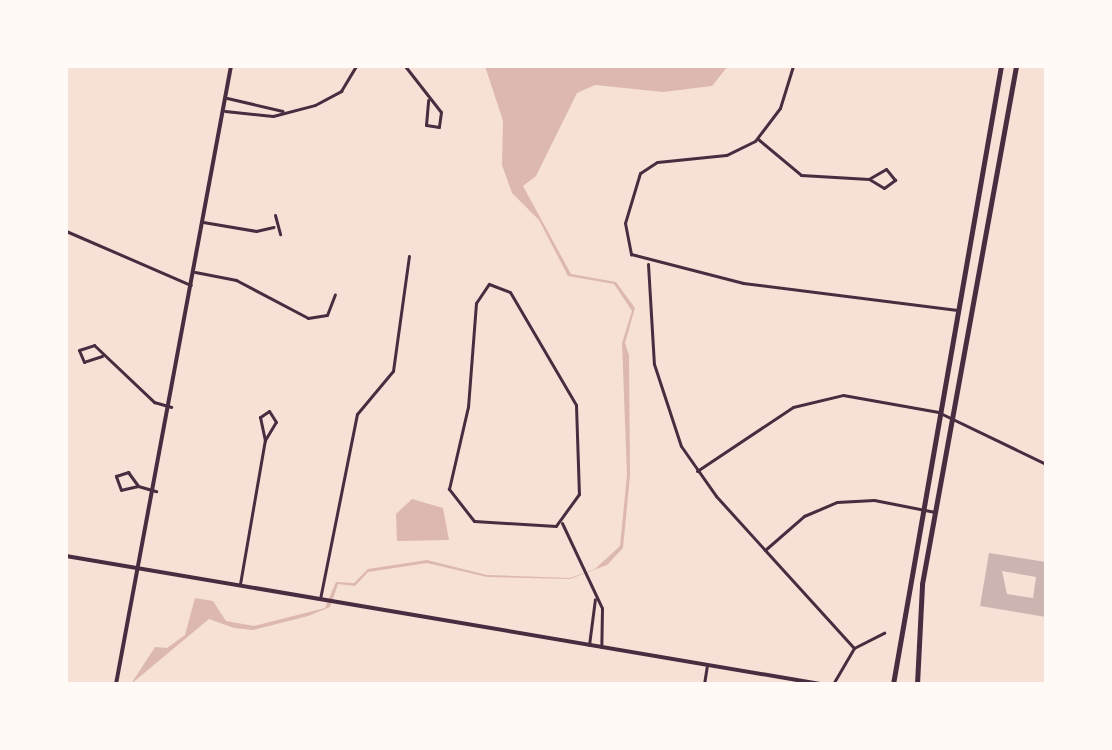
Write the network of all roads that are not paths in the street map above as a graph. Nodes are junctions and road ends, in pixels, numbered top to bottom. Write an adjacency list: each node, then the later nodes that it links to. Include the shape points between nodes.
1 (231, 66): 7 (street)
2 (356, 66): 10 (street, via 334,96)
3 (405, 66): 8 (street)
4 (1001, 66): 23 (highway)
5 (1016, 66): 27 (highway)
6 (794, 67): 11 (street)
7 (227, 98): 9 (street); 10 (street)
8 (428, 100): 8 (street, via 426,125 439,127 443,117)
9 (225, 111): 10 (street); 14 (street)
10 (283, 111)
11 (758, 139): 12 (street, via 795,173); 19 (street, via 726,155 663,161 640,173 624,233 631,254)
12 (869, 179): 12 (street, via 887,189 895,180 886,169)
13 (275, 215): 15 (street)
14 (203, 222): 15 (street); 20 (street)
15 (274, 227): 17 (street)
16 (66, 231): 21 (street)
17 (280, 234)
18 (409, 256): 40 (street, via 393,371 357,414)
19 (648, 264): 23 (street); 30 (street, via 652,355 681,446)
20 (195, 272): 21 (street); 22 (street, via 236,280 308,318 327,315)
21 (192, 285): 25 (street)
22 (335, 294)
23 (957, 310): 26 (highway)
24 (102, 356): 24 (street, via 91,344 79,350 84,362); 25 (street, via 119,362 154,402)
25 (171, 407): 32 (street)
26 (938, 412): 27 (street); 30 (street, via 852,396 816,399); 33 (highway)
27 (952, 420): 29 (street); 34 (highway)
28 (265, 440): 28 (street, via 260,417 269,411 276,422); 39 (street)
29 (1046, 464)
30 (696, 472): 36 (street)
31 (138, 486): 31 (street, via 128,472 116,476 121,490); 32 (street)
32 (156, 491): 38 (street)
33 (921, 509): 34 (street); 36 (street, via 837,502 804,516); 51 (highway)
34 (935, 512): 52 (highway, via 920,602)
35 (562, 523): 35 (street, via 579,494 576,405 510,292 489,284 473,321 468,407 450,473 451,497 481,523); 41 (street)
36 (765, 550): 45 (street)
37 (66, 556): 38 (street)
38 (142, 569): 39 (street); 47 (street)
39 (240, 586): 40 (street)
40 (320, 599): 43 (street)
41 (595, 599): 43 (street); 44 (street, via 604,615)
42 (884, 633): 45 (street)
43 (589, 645): 44 (street)
44 (601, 647): 46 (street)
45 (854, 648): 50 (street)
46 (707, 665): 48 (street); 49 (street)
47 (116, 684)
48 (704, 684)
49 (820, 684)
50 (833, 684)
51 (893, 684)
52 (917, 684)

